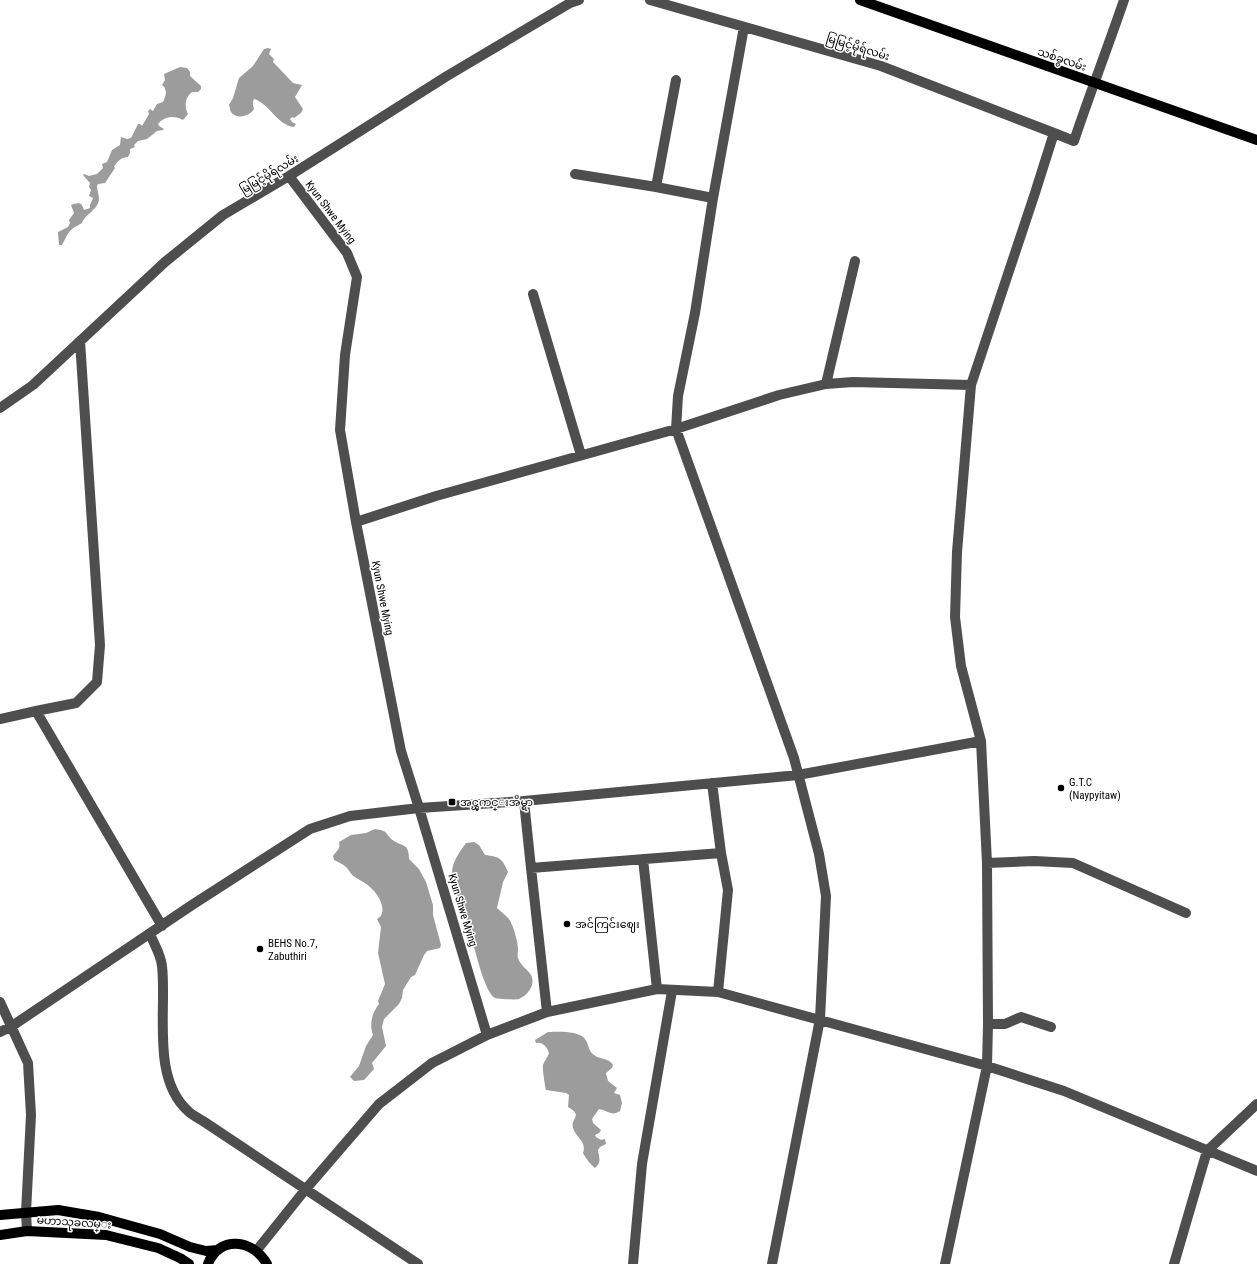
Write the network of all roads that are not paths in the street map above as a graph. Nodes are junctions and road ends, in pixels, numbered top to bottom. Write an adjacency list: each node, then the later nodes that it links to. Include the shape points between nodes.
1 (579, 0): 11 (street, မြမြင့်မိုရ်လမ်း, via 447,76)
2 (650, 0): 5 (street, မြမြင့်မိုရ်လမ်း)
3 (860, 0): 7 (main road, သစ်ခွလမ်း)
4 (1124, 0): 7 (street)
5 (744, 27): 8 (street, မြမြင့်မိုရ်လမ်း, via 881,66); 13 (street)
6 (676, 80): 12 (street)
7 (1094, 82): 8 (street, မြမြင့်မိုရ်လမ်း, via 1074,141); 9 (main road, သစ်ခွလမ်း)
8 (1054, 133): 18 (street)
9 (1257, 140)
10 (575, 174): 12 (street)
11 (289, 176): 16 (street, မြမြင့်မိုရ်လမ်း, via 223,215 165,262); 22 (street, Kyun Shwe Mying, via 347,252 357,277 345,356 340,430)
12 (656, 187): 13 (street)
13 (714, 198): 20 (street, via 678,396)
14 (855, 261): 17 (street)
15 (533, 294): 21 (street)
16 (80, 341): 19 (street, မြမြင့်မိုရ်လမ်း, via 33,385); 23 (street, via 100,645 97,682 76,703)
17 (826, 384): 18 (street, via 853,382); 20 (street, via 779,395)
18 (971, 385): 25 (street, via 957,552 955,617 961,666)
19 (0, 408)
20 (676, 429): 21 (street); 26 (street)
21 (581, 455): 22 (street, via 436,496)
22 (356, 522): 29 (street, Kyun Shwe Mying, via 401,751)
23 (36, 710): 24 (street); 35 (street)
24 (0, 719)
25 (981, 741): 26 (street); 32 (street)
26 (798, 775): 27 (street); 42 (street, via 819,854 826,896)
27 (712, 783): 28 (street); 30 (street)
28 (524, 801): 29 (street); 33 (street)
29 (420, 808): 35 (street, via 350,816 310,829); 47 (street, Kyun Shwe Mying)
30 (721, 853): 31 (street); 39 (street, via 728,890)
31 (643, 859): 33 (street); 37 (street)
32 (987, 863): 34 (street, via 1073,863); 43 (street)
33 (531, 868): 41 (street)
34 (1186, 913)
35 (162, 926): 36 (street)
36 (150, 934): 44 (street); 52 (street, via 162,964 164,1056 169,1081 180,1102 187,1110)
37 (658, 989): 38 (street); 41 (street)
38 (672, 991): 39 (street); 63 (street, via 642,1164)
39 (718, 992): 42 (street)
40 (0, 1002): 44 (street)
41 (547, 1012): 47 (street)
42 (820, 1019): 48 (street); 64 (street)
43 (988, 1024): 45 (street, via 1005,1024 1020,1017); 48 (street)
44 (12, 1026): 46 (street); 53 (street, via 28,1063 31,1115)
45 (1051, 1027)
46 (0, 1032)
47 (487, 1035): 52 (street, via 432,1063 379,1104)
48 (987, 1066): 50 (street, via 1064,1091); 65 (street)
49 (1257, 1104): 50 (street)
50 (1207, 1151): 51 (street); 66 (street)
51 (1257, 1171)
52 (305, 1190): 58 (street); 62 (street)
53 (26, 1212): 54 (main road, မဟာသုခလမ္း); 55 (street); 57 (main road, မဟာသုခလမ္း, via 58,1210 99,1217 152,1232 190,1247 206,1251)
54 (0, 1215)
55 (27, 1231): 56 (main road, မဟာသုခလမ္း); 59 (main road, မဟာသုခလမ္း, via 106,1235 158,1248)
56 (0, 1234)
57 (218, 1250): 58 (main road, via 238,1244); 60 (main road)
58 (257, 1250): 61 (main road)
59 (189, 1264)
60 (208, 1264)
61 (267, 1264)
62 (418, 1264)
63 (633, 1264)
64 (772, 1264)
65 (945, 1264)
66 (1174, 1264)

